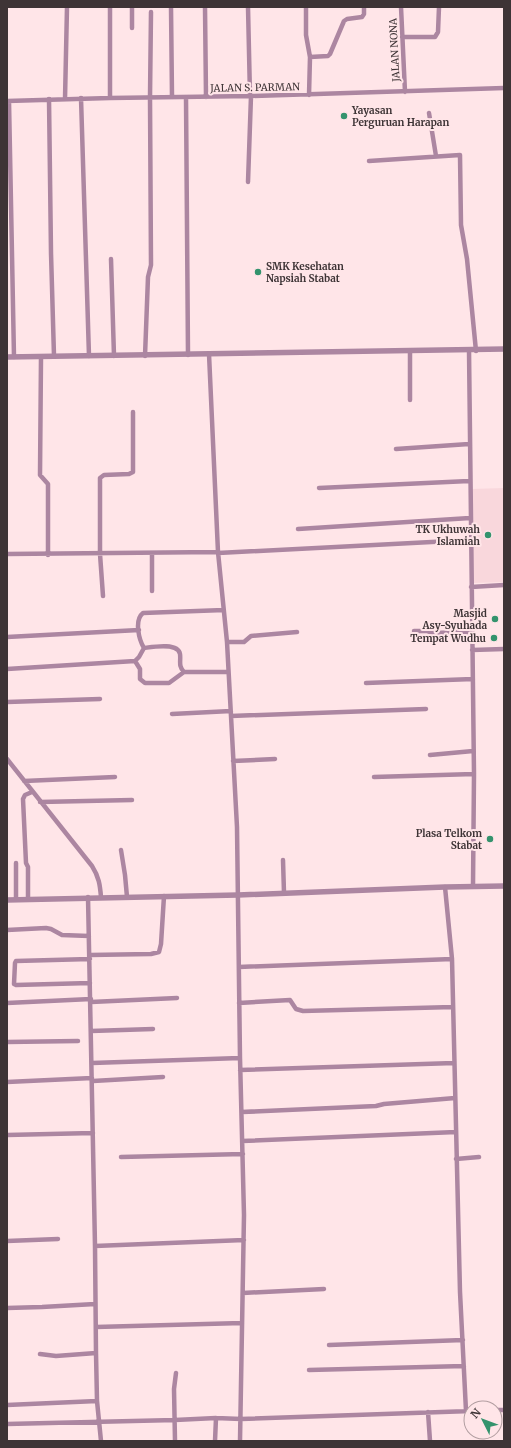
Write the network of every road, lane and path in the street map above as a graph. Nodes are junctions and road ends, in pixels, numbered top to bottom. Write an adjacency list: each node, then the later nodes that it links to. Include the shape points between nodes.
1 (67, 7): 26 (street)
2 (110, 7): 24 (street)
3 (132, 7): 12 (street)
4 (171, 7): 20 (street)
5 (205, 7): 22 (street)
6 (248, 7): 18 (street)
7 (306, 7): 14 (street, via 306,35)
8 (364, 7): 14 (street, via 362,17 344,21 328,56)
9 (401, 7): 13 (street, JALAN NONA)
10 (439, 7): 13 (street, via 438,32 435,37)
11 (151, 12): 19 (street)
12 (132, 28)
13 (402, 38): 16 (street, JALAN NONA)
14 (310, 57): 17 (street)
15 (504, 88): 16 (street, JALAN S. PARMAN)
16 (405, 92): 17 (street, JALAN S. PARMAN)
17 (309, 95): 18 (street, JALAN S. PARMAN)
18 (250, 96): 22 (street, JALAN S. PARMAN); 31 (street)
19 (150, 97): 20 (street, JALAN S. PARMAN); 24 (street, JALAN S. PARMAN); 43 (street, via 151,266 148,277)
20 (172, 97): 21 (street, JALAN S. PARMAN)
21 (186, 97): 22 (street, JALAN S. PARMAN); 39 (street)
22 (206, 97)
23 (81, 98): 24 (street, JALAN S. PARMAN); 26 (street, JALAN S. PARMAN); 41 (street)
24 (110, 98)
25 (49, 99): 26 (street, JALAN S. PARMAN); 27 (street, JALAN S. PARMAN); 40 (street)
26 (65, 99)
27 (8, 101): 32 (street)
28 (429, 113): 29 (street)
29 (436, 156): 30 (street); 35 (street, via 460,155 461,225)
30 (369, 161)
31 (248, 182)
32 (9, 226): 45 (street)
33 (111, 259): 42 (street)
34 (469, 350): 35 (street); 37 (street); 49 (street)
35 (476, 350): 36 (street)
36 (504, 350)
37 (410, 351): 38 (street); 47 (street)
38 (209, 354): 39 (street); 56 (street)
39 (188, 355): 43 (street)
40 (54, 356): 41 (street); 46 (street)
41 (89, 356): 42 (street)
42 (114, 356): 43 (street)
43 (145, 356)
44 (7, 357): 45 (street)
45 (14, 357): 46 (street)
46 (41, 357): 60 (street, via 40,475 48,484)
47 (410, 400)
48 (133, 412): 58 (street, via 133,472 104,475 100,478)
49 (469, 444): 50 (street); 51 (street)
50 (396, 450)
51 (470, 481): 52 (street); 53 (street)
52 (319, 488)
53 (470, 518): 54 (street); 55 (street)
54 (298, 529)
55 (470, 540): 56 (street); 62 (street)
56 (218, 553): 59 (street); 65 (street)
57 (7, 554): 60 (street)
58 (100, 554): 59 (street); 60 (street); 64 (street)
59 (152, 554): 63 (street)
60 (48, 555)
61 (504, 585): 62 (street)
62 (471, 587): 69 (street)
63 (152, 591)
64 (103, 596)
65 (224, 610): 66 (street, via 143,613 139,618); 71 (street)
66 (139, 630): 70 (street); 72 (street, via 139,638)
67 (414, 631): 69 (street)
68 (297, 632): 71 (street, via 251,636 244,642)
69 (472, 632): 74 (street)
70 (7, 637)
71 (227, 642): 78 (street)
72 (144, 648): 75 (street); 77 (street, via 169,646 176,649 180,654 180,666)
73 (504, 649): 74 (street)
74 (472, 650): 79 (street)
75 (135, 661): 76 (street); 77 (street, via 140,669 140,679 145,683 169,683)
76 (7, 669)
77 (184, 672): 78 (street)
78 (228, 672): 84 (street)
79 (473, 679): 80 (street); 86 (street)
80 (366, 683)
81 (100, 700): 82 (street)
82 (7, 702)
83 (426, 709): 84 (street)
84 (231, 713): 85 (street); 90 (street)
85 (172, 714)
86 (473, 751): 87 (street); 91 (street)
87 (430, 755)
88 (7, 759): 94 (street)
89 (275, 759): 90 (street)
90 (233, 760): 105 (street)
91 (474, 774): 93 (street); 101 (street)
92 (115, 777): 94 (street)
93 (374, 778)
94 (24, 781): 95 (street)
95 (31, 792): 97 (street); 110 (street, via 23,799)
96 (132, 800): 97 (street)
97 (40, 802): 108 (street, via 98,875)
98 (121, 850): 109 (street)
99 (284, 860): 104 (street)
100 (16, 863): 112 (street)
101 (473, 886): 102 (street); 103 (street)
102 (504, 886)
103 (445, 887): 104 (street); 116 (street)
104 (284, 893): 105 (street)
105 (238, 895): 106 (street); 117 (street)
106 (164, 896): 109 (street); 115 (street, via 161,944 158,952)
107 (88, 897): 108 (street); 110 (street); 114 (street)
108 (101, 897): 109 (street)
109 (127, 897)
110 (28, 899): 112 (street)
111 (7, 900): 112 (street)
112 (16, 900)
113 (7, 930): 114 (street, via 46,928 62,935)
114 (89, 936): 115 (street)
115 (90, 957): 118 (street); 118 (street, via 16,961 14,984 16,986)
116 (452, 959): 117 (street); 123 (street)
117 (239, 967): 121 (street)
118 (90, 983): 120 (street)
119 (177, 998): 120 (street)
120 (92, 1001): 122 (street); 125 (street)
121 (239, 1002): 123 (street, via 290,1000 296,1009 303,1011); 128 (street)
122 (7, 1003)
123 (453, 1007): 129 (street)
124 (153, 1029): 125 (street)
125 (95, 1031): 130 (street)
126 (78, 1041): 127 (street)
127 (7, 1042)
128 (240, 1058): 130 (street); 131 (street)
129 (454, 1062): 131 (street); 135 (street)
130 (94, 1063): 133 (street)
131 (240, 1070): 136 (street)
132 (163, 1077): 133 (street)
133 (93, 1080): 134 (street); 138 (street)
134 (7, 1082)
135 (455, 1098): 136 (street, via 376,1106); 137 (street)
136 (242, 1112): 140 (street)
137 (456, 1132): 140 (street); 144 (street)
138 (93, 1133): 139 (street); 148 (street)
139 (7, 1135)
140 (242, 1141): 141 (street)
141 (243, 1154): 142 (street); 146 (street)
142 (121, 1157)
143 (479, 1157): 144 (street)
144 (456, 1159): 155 (street)
145 (58, 1238): 147 (street)
146 (244, 1240): 148 (street); 150 (street)
147 (7, 1241)
148 (95, 1246): 151 (street)
149 (324, 1289): 150 (street)
150 (243, 1293): 153 (street)
151 (95, 1304): 152 (street); 154 (street)
152 (7, 1308)
153 (242, 1323): 154 (street); 168 (street)
154 (96, 1326): 157 (street)
155 (463, 1340): 156 (street); 159 (street)
156 (329, 1345)
157 (96, 1353): 158 (street, via 56,1356); 163 (street)
158 (40, 1354)
159 (464, 1366): 160 (street); 162 (street)
160 (309, 1370)
161 (176, 1373): 169 (street)
162 (468, 1400)
163 (97, 1401): 164 (street); 170 (street)
164 (7, 1405)
165 (463, 1411): 166 (street)
166 (428, 1412): 168 (street); 176 (street)
167 (216, 1418): 168 (street); 169 (street); 174 (street)
168 (241, 1419): 175 (street)
169 (175, 1420): 170 (street); 173 (street)
170 (100, 1421): 171 (street); 172 (street)
171 (7, 1424)
172 (101, 1441)
173 (175, 1441)
174 (215, 1441)
175 (240, 1441)
176 (430, 1441)

